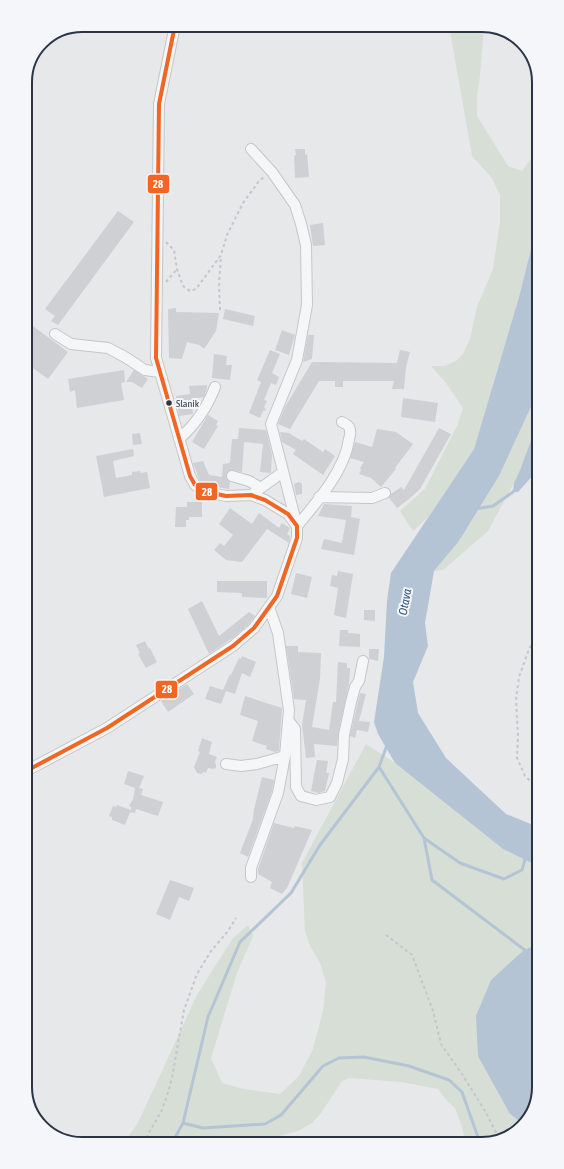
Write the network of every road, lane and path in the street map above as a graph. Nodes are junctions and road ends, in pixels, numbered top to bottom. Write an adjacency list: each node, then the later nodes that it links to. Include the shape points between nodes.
1 (174, 32): 4 (street, via 159,104)
2 (251, 149): 3 (street)
3 (272, 172): 5 (path, via 258,181 243,203 227,235); 12 (street, via 295,205 306,245 307,305 297,360 271,424)
4 (157, 233): 5 (path, via 174,250 183,286 190,290 196,289); 8 (street, via 156,358)
5 (221, 255): 6 (path)
6 (220, 310)
7 (55, 334): 8 (street, via 71,344 108,348 145,370)
8 (160, 372): 11 (street)
9 (215, 387): 11 (street, via 201,416)
10 (342, 422): 17 (street, via 349,427 348,444 338,471)
11 (180, 439): 16 (street, via 195,485 203,491 226,496)
12 (283, 472): 14 (street); 18 (street)
13 (232, 476): 14 (street)
14 (262, 488): 16 (street)
15 (385, 493): 17 (street, via 372,498)
16 (251, 495): 18 (street, via 278,507)
17 (319, 497): 18 (street)
18 (298, 526): 19 (street, via 297,538 277,596)
19 (269, 608): 22 (street, via 278,633 289,710); 25 (street, via 254,628 233,646 107,728)
20 (532, 644): 26 (path, via 519,677 516,700 517,758 525,776)
21 (364, 661): 22 (street, via 344,735 343,758 337,784 330,797 316,800 301,796 296,787 294,729)
22 (288, 720): 23 (street)
23 (285, 756): 24 (street, via 257,764); 27 (street, via 278,793)
24 (226, 764)
25 (32, 768)
26 (532, 782)
27 (250, 877)
28 (236, 918): 31 (path, via 197,974 184,1010 167,1096)
29 (386, 935): 30 (path, via 412,955 433,1011 442,1044)
30 (497, 1134)
31 (146, 1137)

